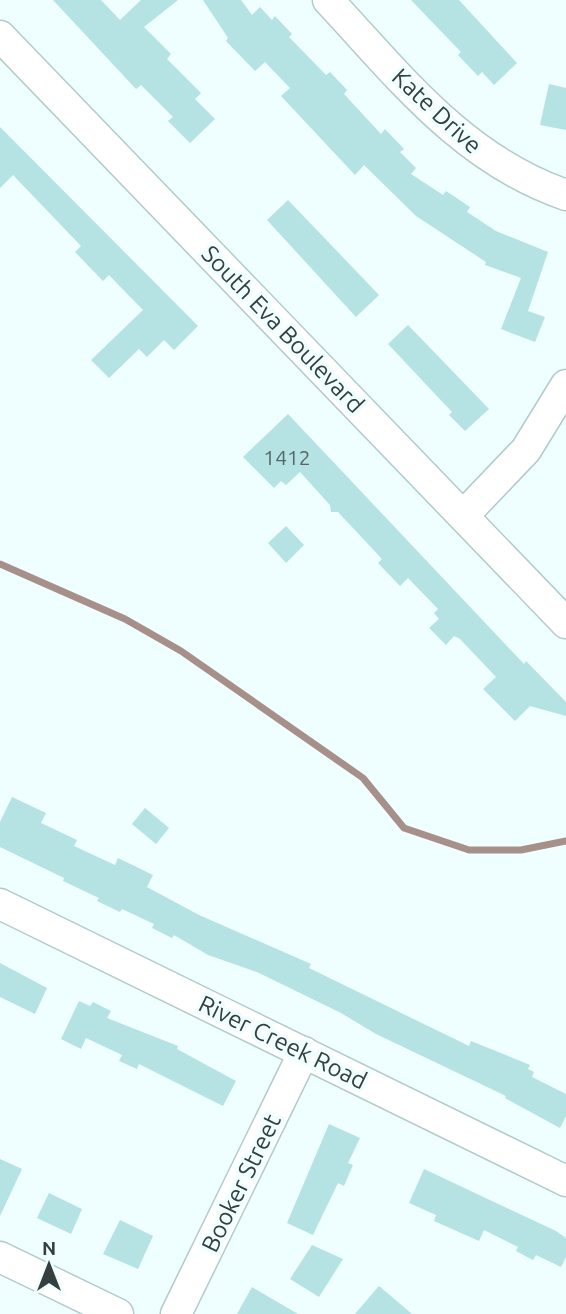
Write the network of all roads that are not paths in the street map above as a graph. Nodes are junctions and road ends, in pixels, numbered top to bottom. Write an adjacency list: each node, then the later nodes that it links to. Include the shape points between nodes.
1 (327, 0): 3 (street, Kate Drive, via 439,118 480,153 535,184)
2 (0, 36): 5 (street, South Eva Boulevard)
3 (566, 195)
4 (566, 385): 5 (street, via 526,450)
5 (463, 516): 6 (street, South Eva Boulevard)
6 (566, 623)
7 (0, 904): 8 (street, River Creek Road)
8 (304, 1052): 9 (street, River Creek Road); 12 (street, Booker Street)
9 (566, 1181)
10 (0, 1257): 11 (street)
11 (118, 1314)
12 (176, 1314)

